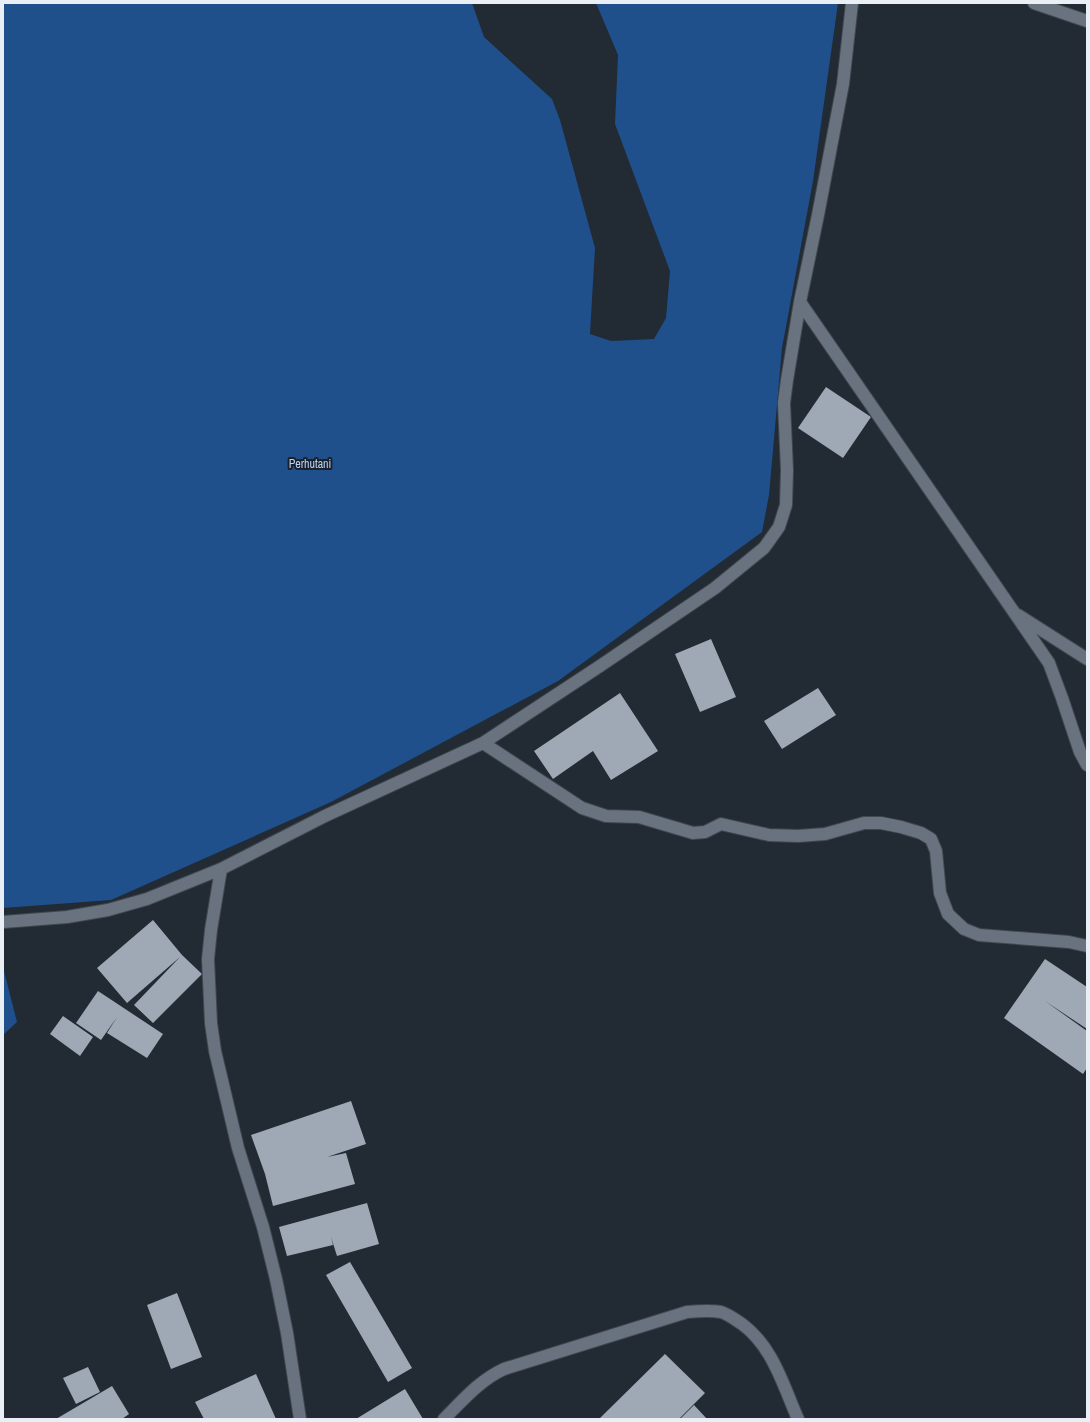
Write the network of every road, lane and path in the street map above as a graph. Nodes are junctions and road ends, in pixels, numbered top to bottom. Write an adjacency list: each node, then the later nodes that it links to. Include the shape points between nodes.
1 (852, 3): 4 (street, via 843,84)
2 (1034, 3): 3 (street)
3 (1087, 21)
4 (800, 302): 5 (street); 7 (street, via 784,404 786,505 779,527 764,548 715,588)
5 (1014, 612): 6 (street); 8 (street, via 1049,663 1080,752)
6 (1087, 659)
7 (483, 743): 9 (street, via 325,816); 11 (street, via 582,808 606,816 639,817 693,833 705,832 721,824 769,835 798,836 825,834 870,823 901,826 931,839 936,851 940,893 948,914 964,929 979,935 1069,942)
8 (1087, 764)
9 (221, 869): 10 (street, via 147,899 108,910); 12 (street, via 208,959 215,1051 238,1148 263,1227 276,1279)
10 (3, 922)
11 (1087, 946)
12 (300, 1419)
13 (444, 1419): 14 (street, via 481,1382 504,1369 687,1312 705,1310 722,1313 753,1332 773,1360)
14 (798, 1419)

